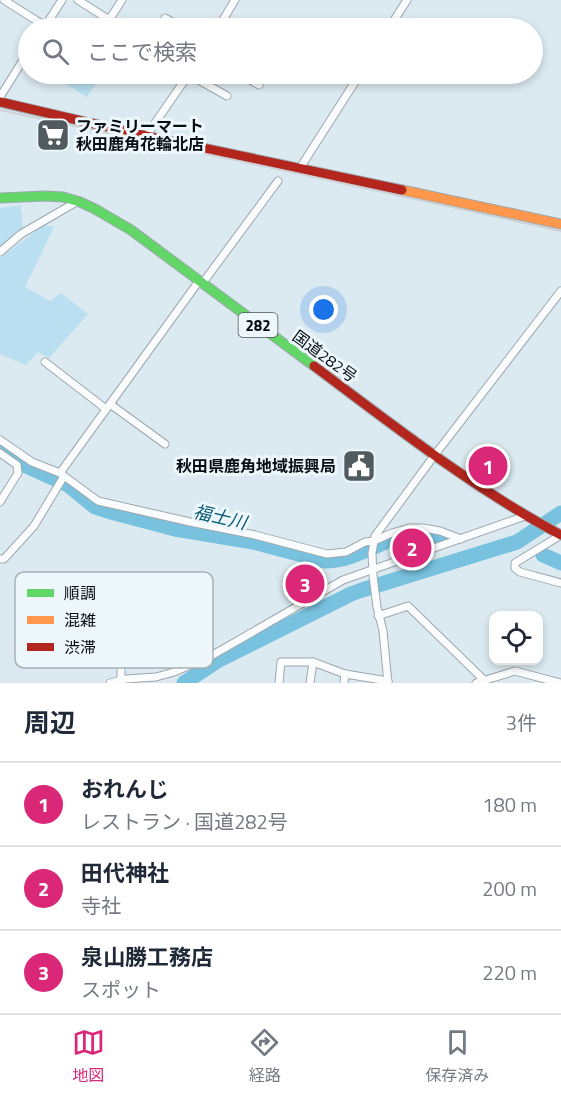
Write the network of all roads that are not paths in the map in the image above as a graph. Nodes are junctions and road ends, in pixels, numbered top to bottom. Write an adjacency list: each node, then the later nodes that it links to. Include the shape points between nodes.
1 (4, 0): 7 (street)
2 (62, 0): 8 (street)
3 (78, 0): 9 (street)
4 (122, 0): 10 (street)
5 (235, 0): 11 (street)
6 (407, 0): 12 (street)
7 (31, 18)
8 (50, 18)
9 (106, 18)
10 (114, 18)
11 (224, 18)
12 (395, 18)
13 (18, 68): 18 (street)
14 (182, 84): 20 (street)
15 (206, 84): 17 (street)
16 (354, 84): 21 (street)
17 (227, 96)
18 (0, 98)
19 (0, 102): 20 (main road)
20 (146, 136): 21 (main road)
21 (300, 168): 25 (main road)
22 (278, 181): 27 (street)
23 (0, 198): 24 (main road, 国道282号 / 282, via 57,197)
24 (78, 201): 26 (street, via 21,234); 27 (main road, 国道282号 / 282, via 131,230)
25 (561, 224)
26 (0, 252)
27 (200, 283): 30 (street); 34 (main road, 国道282号 / 282)
28 (561, 291): 34 (street)
29 (45, 362): 30 (street)
30 (108, 406): 32 (street); 35 (street)
31 (0, 440): 35 (street, via 32,462)
32 (165, 444)
33 (0, 453): 36 (street, via 17,465 18,473)
34 (434, 456): 37 (main road, 国道282号 / 282); 40 (street)
35 (62, 475): 40 (street, via 98,501 327,554); 41 (street, via 34,526)
36 (0, 502)
37 (525, 516): 38 (main road, 国道282号 / 282); 39 (street)
38 (560, 534): 43 (street, via 515,563 515,568)
39 (461, 539): 40 (street, via 440,531 409,528); 42 (street)
40 (373, 543): 42 (street)
41 (0, 559)
42 (373, 573): 44 (street); 45 (street, via 343,580)
43 (561, 583)
44 (378, 616): 51 (street, via 408,606); 52 (street)
45 (213, 655)
46 (313, 662): 49 (street); 54 (street, via 281,662); 55 (street)
47 (121, 668): 50 (street)
48 (183, 668): 50 (street, via 156,677)
49 (345, 674): 52 (street); 56 (street)
50 (121, 680): 53 (street)
51 (485, 681): 57 (street); 58 (street, via 515,671)
52 (388, 682)
53 (110, 683)
54 (279, 683)
55 (310, 683)
56 (344, 683)
57 (476, 683)
58 (560, 683)

